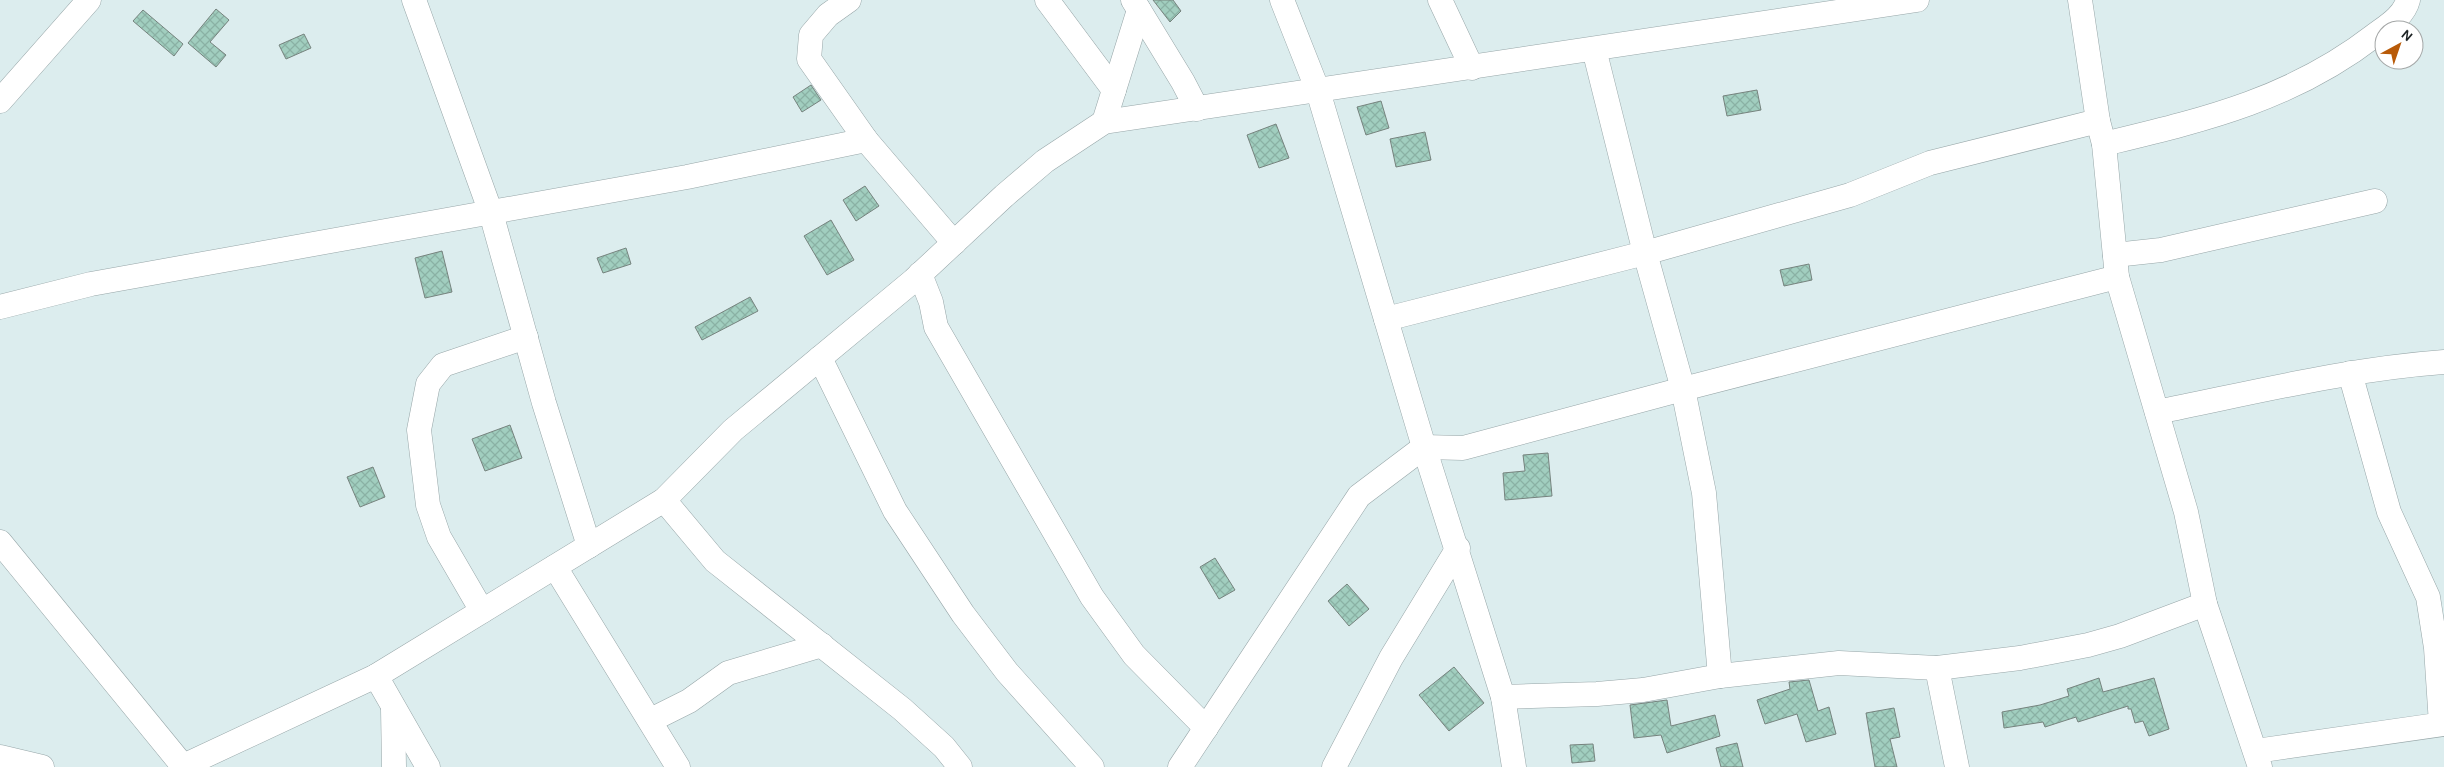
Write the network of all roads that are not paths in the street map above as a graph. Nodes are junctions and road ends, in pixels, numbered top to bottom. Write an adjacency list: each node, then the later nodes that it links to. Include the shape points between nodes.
1 (89, 0): 16 (street)
2 (414, 0): 23 (street)
3 (849, 0): 20 (street, via 828,15 811,35 809,59)
4 (1047, 0): 14 (street)
5 (1282, 0): 15 (street)
6 (1440, 0): 13 (street)
7 (1917, 0): 11 (street)
8 (2080, 0): 18 (street)
9 (2408, 0): 21 (street, via 2407,6 2395,19 2352,53 2294,85 2242,108)
10 (1136, 5): 14 (street); 17 (street)
11 (1833, 6): 12 (street)
12 (1594, 49): 13 (street); 25 (street)
13 (1472, 68): 15 (street)
14 (1114, 90): 19 (street)
15 (1318, 91): 17 (street); 29 (street)
16 (0, 101)
17 (1197, 109): 19 (street)
18 (2098, 121): 21 (street); 25 (street, via 1930,164 1850,195)
19 (1104, 122): 24 (street, via 1045,161)
20 (866, 140): 23 (street); 24 (street)
21 (2104, 144): 26 (street)
22 (2375, 201): 26 (street, via 2161,250)
23 (491, 213): 28 (street, via 92,284); 30 (street)
24 (954, 243): 27 (street)
25 (1645, 253): 29 (street); 34 (street)
26 (2116, 266): 34 (street); 35 (street)
27 (920, 274): 31 (street); 52 (street, via 936,327 1092,597 1134,655)
28 (0, 306)
29 (1386, 319): 36 (street)
30 (526, 337): 39 (street); 43 (street, via 443,365 428,384 419,430 428,505 439,537)
31 (820, 358): 37 (street, via 732,430); 61 (street, via 895,511 963,614 1007,672)
32 (2444, 362): 33 (street)
33 (2350, 373): 35 (street); 51 (street, via 2389,512 2428,597)
34 (1683, 389): 36 (street, via 1463,448); 47 (street, via 1704,493)
35 (2157, 412): 42 (street, via 2186,512)
36 (1424, 446): 40 (street); 52 (street, via 1359,496)
37 (664, 500): 39 (street); 44 (street, via 715,561)
38 (0, 542): 56 (street)
39 (589, 546): 41 (street)
40 (1458, 548): 48 (street); 63 (street, via 1391,658)
41 (555, 567): 43 (street); 50 (street)
42 (2205, 604): 45 (street, via 2088,645 2020,658); 54 (street)
43 (482, 611): 46 (street)
44 (822, 645): 50 (street, via 728,673 689,701); 60 (street, via 902,709 944,747)
45 (1937, 668): 47 (street, via 1839,663); 65 (street)
46 (376, 676): 49 (street); 56 (street)
47 (1720, 676): 48 (street, via 1634,691)
48 (1503, 697): 64 (street)
49 (393, 708): 57 (street); 58 (street)
50 (651, 720): 59 (street)
51 (2443, 724): 54 (street)
52 (1206, 728): 62 (street)
53 (0, 757): 55 (street)
54 (2258, 759)
55 (42, 767)
56 (182, 767)
57 (394, 767)
58 (428, 767)
59 (678, 767)
60 (960, 767)
61 (1092, 767)
62 (1180, 767)
63 (1334, 767)
64 (1514, 767)
65 (1957, 767)

